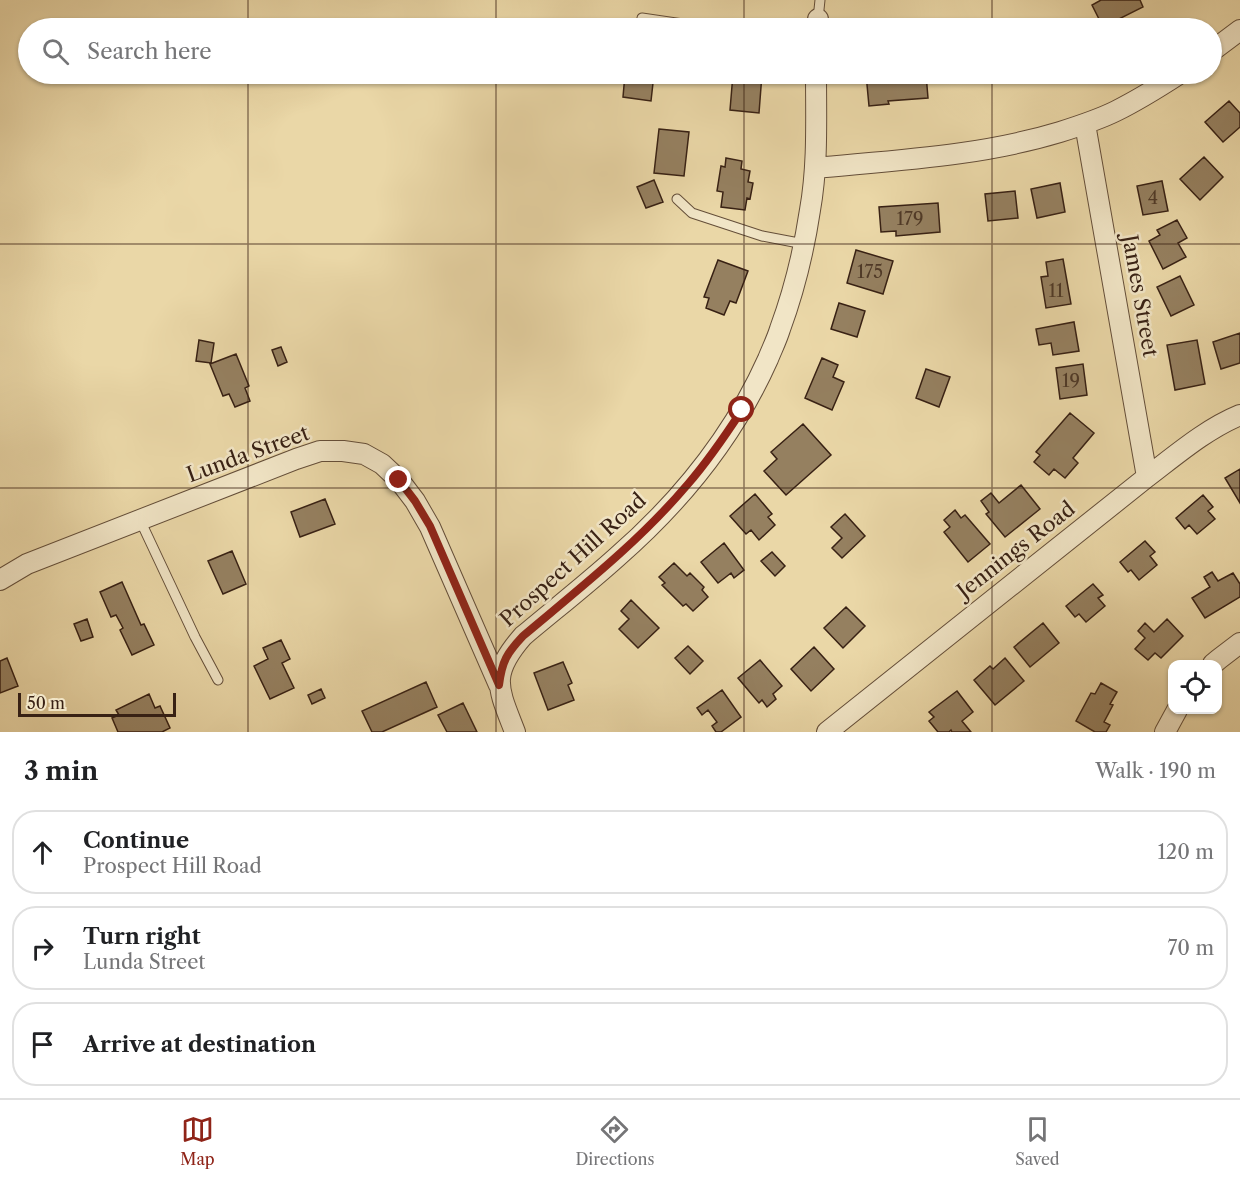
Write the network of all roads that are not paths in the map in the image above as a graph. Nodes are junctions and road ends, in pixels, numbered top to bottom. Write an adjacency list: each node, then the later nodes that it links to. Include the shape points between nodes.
1 (1240, 30): 2 (street)
2 (1222, 44)
3 (816, 84): 6 (street, Prospect Hill Road)
4 (1163, 84): 5 (street)
5 (1085, 124): 6 (street, via 979,152); 10 (street, James Street)
6 (815, 168): 8 (street, Prospect Hill Road)
7 (677, 199): 8 (lane, via 692,213 762,236)
8 (804, 244): 16 (street, Prospect Hill Road, via 780,331 742,410 717,447 650,525 523,636 501,668)
9 (1240, 415): 10 (street, Jennings Road)
10 (1147, 477): 19 (street, Jennings Road)
11 (140, 520): 12 (street, Lunda Street, via 27,564); 15 (lane); 16 (street, Lunda Street, via 320,451 364,454 399,480 430,526)
12 (0, 580)
13 (1240, 643): 14 (street)
14 (1218, 660)
15 (218, 680)
16 (499, 685): 18 (street)
17 (1175, 714): 20 (street)
18 (514, 732)
19 (828, 732)
20 (1165, 732)

